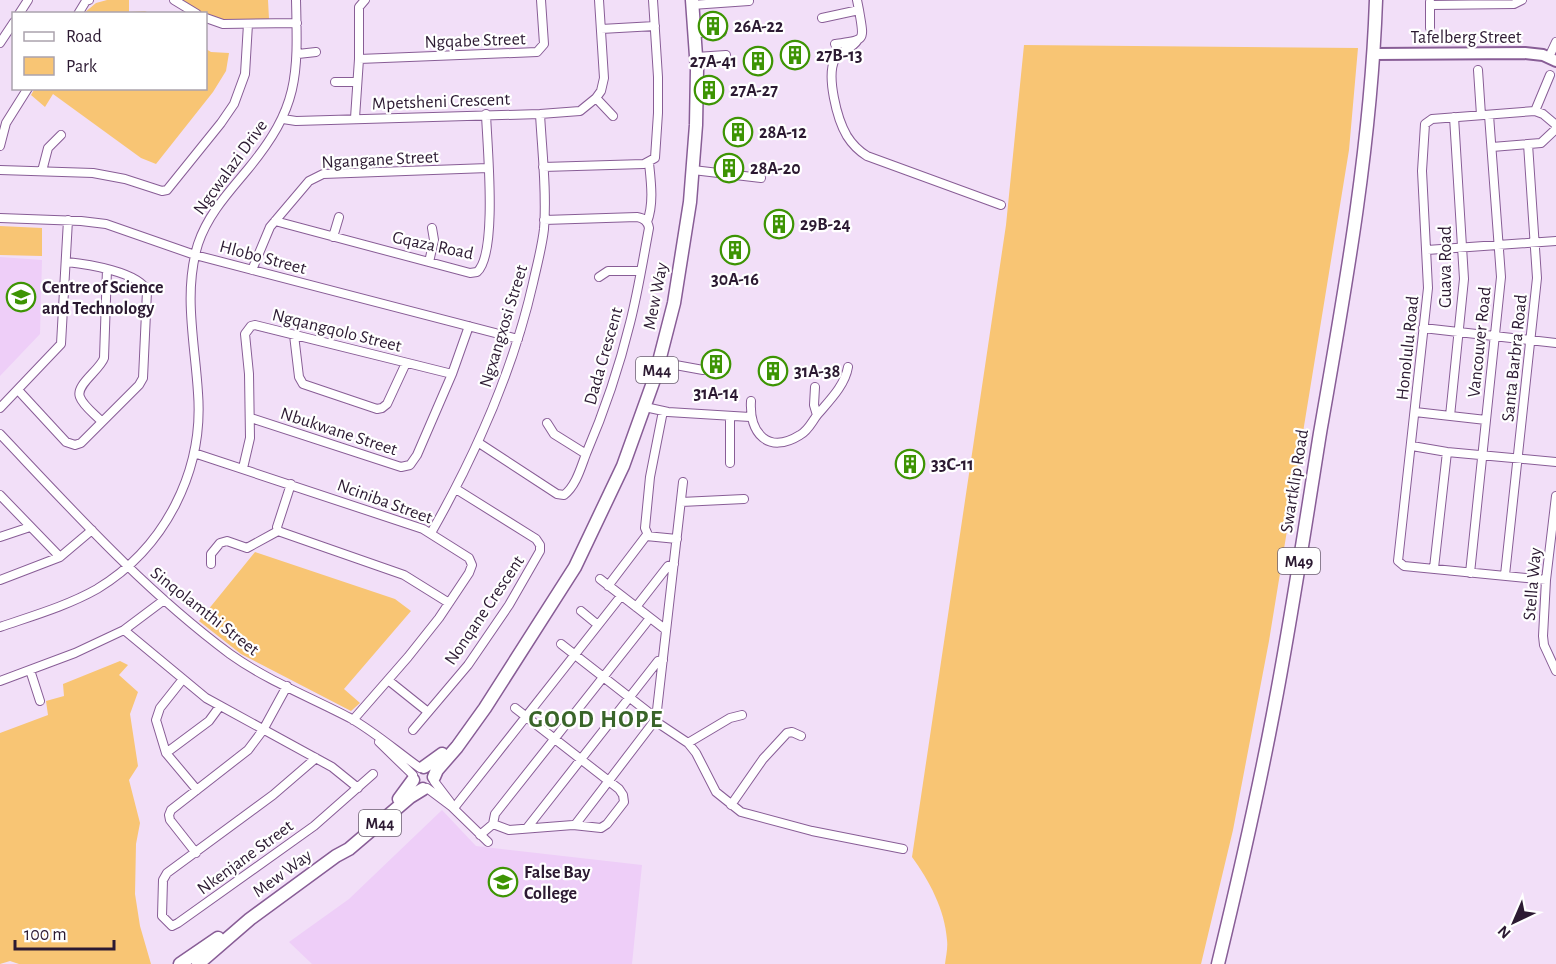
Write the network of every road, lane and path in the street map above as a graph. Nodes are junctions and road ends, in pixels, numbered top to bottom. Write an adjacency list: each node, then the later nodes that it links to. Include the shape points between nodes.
1 (174, 0): 14 (street)
2 (296, 0): 17 (street, Ngcwalazi Drive)
3 (365, 0): 34 (street, via 358,7)
4 (541, 0): 34 (street, Ngqabe Street, via 544,44 537,52)
5 (599, 0): 22 (street)
6 (653, 0): 20 (street, Dada Crescent)
7 (857, 0): 13 (street)
8 (1376, 0): 31 (main road, Swartklip Road / M49)
9 (1522, 0): 11 (street, via 1514,4)
10 (749, 1): 12 (street)
11 (1430, 2): 21 (street)
12 (692, 3): 24 (main road, Mew Way / M44)
13 (859, 10): 16 (street); 25 (street, via 862,35)
14 (194, 12)
15 (207, 18): 18 (street, via 219,24)
16 (822, 18)
17 (297, 23): 18 (street); 30 (street, Ngcwalazi Drive)
18 (248, 24): 60 (street, via 245,74 234,104 166,190 93,173)
19 (12, 25): 27 (street)
20 (655, 26): 22 (street); 55 (street, Dada Crescent, via 658,113 656,155)
21 (1430, 28)
22 (601, 29): 41 (street, via 604,84)
23 (722, 32): 24 (street)
24 (694, 33): 33 (main road, Mew Way / M44)
25 (857, 41): 28 (street); 62 (street, via 838,55 832,74 837,112 852,144 867,156)
26 (1556, 42): 35 (street)
27 (0, 43)
28 (835, 44)
29 (316, 52): 30 (street)
30 (298, 54): 49 (street, Ngcwalazi Drive, via 295,82)
31 (1374, 54): 35 (street, Tafelberg Street, via 1525,53); 202 (main road, Swartklip Road / M49, via 1361,187 1282,669)
32 (726, 55): 33 (street)
33 (696, 57): 59 (main road, Mew Way / M44)
34 (359, 59): 39 (street)
35 (1552, 59)
36 (1478, 70): 45 (street, Vancouver Road)
37 (1550, 75): 42 (street)
38 (335, 82): 39 (street)
39 (357, 82): 48 (street)
40 (27, 90): 53 (street, via 8,120)
41 (596, 98): 44 (street, Mpetsheni Crescent, via 577,111); 46 (street)
42 (1535, 111): 45 (street, Honolulu Road); 50 (street)
43 (486, 114): 44 (street, Mpetsheni Crescent); 48 (street, Mpetsheni Crescent); 57 (street, Gqaza Road)
44 (540, 114): 56 (street, Ngxangxosi Street)
45 (1485, 115): 47 (street, Honolulu Road); 54 (street, Vancouver Road)
46 (613, 116)
47 (1454, 117): 74 (street, Guava Road); 75 (street, Honolulu Road, via 1431,119 1425,126 1422,171)
48 (355, 118): 49 (street, Mpetsheni Crescent)
49 (283, 119): 76 (street, Ngcwalazi Drive, via 269,143 214,210)
50 (1556, 127): 52 (street, via 1544,142)
51 (61, 135): 60 (street, via 47,150)
52 (1528, 144): 54 (street); 72 (street, Santa Barbra Road)
53 (0, 146)
54 (1492, 147): 73 (street, Vancouver Road)
55 (649, 163): 56 (street); 68 (street, Dada Crescent, via 651,198)
56 (543, 167): 66 (street, Ngxangxosi Street)
57 (488, 168): 67 (street, Ngangane Street, via 321,175 309,181); 78 (street, Gqaza Road, via 490,224 481,268 470,273)
58 (0, 170): 60 (street)
59 (693, 170): 61 (street); 91 (main road, Mew Way / M44, via 678,281)
60 (42, 171)
61 (761, 178)
62 (1001, 205)
63 (339, 216): 70 (street)
64 (0, 218): 65 (street, Hlobo Street)
65 (69, 220): 76 (street, Hlobo Street, via 106,224); 77 (street)
66 (544, 220): 68 (street, via 638,217); 88 (street, Ngxangxosi Street, via 540,253)
67 (275, 221): 70 (street, Gqaza Road); 80 (street, Ngangane Street)
68 (647, 222): 81 (street, Dada Crescent)
69 (432, 228): 78 (street, via 434,240)
70 (333, 237): 78 (street, Gqaza Road)
71 (1556, 241): 72 (street)
72 (1536, 242): 73 (street); 89 (street, Santa Barbra Road)
73 (1498, 244): 74 (street); 87 (street, Vancouver Road, via 1501,277)
74 (1462, 246): 75 (street); 85 (street, Guava Road, via 1464,279)
75 (1427, 250): 84 (street, Honolulu Road)
76 (195, 255): 80 (street, Hlobo Street); 115 (street, Ngcwalazi Drive, via 190,292 199,415)
77 (67, 261): 79 (street); 97 (street, via 61,344)
78 (429, 262)
79 (107, 269): 109 (street, via 104,357 79,392); 109 (street, via 140,282 147,291 143,378)
80 (252, 270): 83 (street, Hlobo Street)
81 (640, 271): 82 (street, via 608,271); 116 (street, Dada Crescent, via 616,374)
82 (599, 277)
83 (469, 326): 88 (street, Hlobo Street); 95 (street, Nbukwane Street)
84 (1423, 328): 85 (street); 102 (street, Honolulu Road)
85 (1459, 332): 87 (street); 104 (street, Guava Road)
86 (294, 334): 92 (street, Ngqangqolo Street); 92 (street, via 303,384 377,409 387,404); 107 (street, Ngqangqolo Street, via 255,325 247,329)
87 (1495, 336): 89 (street); 108 (street, Vancouver Road)
88 (518, 339): 112 (street, Ngxangxosi Street)
89 (1531, 340): 90 (street); 118 (street, Santa Barbra Road)
90 (1556, 343)
91 (659, 362): 94 (street); 99 (main road, Mew Way / M44)
92 (406, 363): 95 (street, Ngqangqolo Street)
93 (848, 366): 103 (street, via 831,400)
94 (703, 370)
95 (452, 374): 107 (street, Nbukwane Street, via 417,455 407,467)
96 (815, 387): 103 (street)
97 (18, 390): 100 (street); 109 (street, via 70,444 81,443)
98 (751, 401): 106 (street)
99 (645, 407): 101 (street); 169 (main road, Mew Way / M44, via 585,548)
100 (0, 408)
101 (663, 411): 105 (street); 133 (street, via 650,477 645,528)
102 (1415, 412): 104 (street); 113 (street, Honolulu Road)
103 (817, 415): 106 (street, via 802,435 781,442 764,439)
104 (1450, 416): 108 (street)
105 (730, 417): 106 (street); 120 (street)
106 (750, 417)
107 (251, 418): 121 (street, Ngqangqolo Street)
108 (1486, 420): 117 (street, Vancouver Road)
109 (102, 422)
110 (547, 423): 116 (street, via 554,434)
111 (0, 434): 130 (street, Sinqolamthi Street, via 71,502)
112 (478, 443): 116 (street, Dada Crescent, via 562,495 570,490); 124 (street, Ngxangxosi Street)
113 (1412, 446): 114 (street); 140 (street, Honolulu Road, via 1398,561 1404,566)
114 (1447, 452): 117 (street); 140 (street)
115 (194, 453): 121 (street, Nciniba Street); 139 (street, Ngcwalazi Drive, via 184,488 166,524)
116 (586, 454)
117 (1482, 455): 118 (street); 141 (street, Vancouver Road)
118 (1519, 459): 119 (street); 142 (street, Santa Barbra Road)
119 (1556, 462)
120 (730, 463)
121 (243, 468): 123 (street, Nciniba Street)
122 (683, 482): 128 (street)
123 (291, 484): 131 (street); 132 (street, Nciniba Street)
124 (456, 489): 132 (street, Ngxangxosi Street); 172 (street, Nonqane Crescent, via 536,539 541,548 509,605)
125 (0, 495): 129 (street)
126 (1556, 496): 145 (street, Stella Way)
127 (744, 499): 128 (street)
128 (681, 502): 135 (street)
129 (30, 527): 134 (street); 136 (street)
130 (92, 530): 136 (street); 139 (street, Sinqolamthi Street)
131 (278, 531): 137 (street, via 247,548 222,542 212,553); 149 (street, via 404,575)
132 (431, 533): 149 (street, Nciniba Street, via 464,553 471,562 469,573)
133 (648, 535): 135 (street); 146 (street)
134 (0, 537)
135 (677, 538): 138 (street)
136 (60, 557): 144 (street)
137 (211, 564)
138 (674, 564): 150 (street, via 668,566); 156 (street)
139 (127, 567): 148 (street, Sinqolamthi Street); 154 (street, Ngcwalazi Drive, via 77,599)
140 (1434, 568): 141 (street, Honolulu Road)
141 (1470, 573): 142 (street, Honolulu Road)
142 (1505, 575): 145 (street, Honolulu Road)
143 (600, 579): 146 (street)
144 (0, 580)
145 (1546, 580): 161 (street, Stella Way, via 1543,636)
146 (608, 585): 147 (street)
147 (621, 596): 150 (street); 153 (street)
148 (164, 600): 155 (street); 166 (street, Sinqolamthi Street, via 231,654)
149 (449, 603): 164 (street, Nciniba Street)
150 (636, 607): 152 (street)
151 (581, 611): 153 (street)
152 (650, 618): 156 (street); 162 (street)
153 (598, 625): 158 (street)
154 (0, 627)
155 (124, 630): 160 (street); 163 (street)
156 (666, 630): 159 (street)
157 (561, 644): 158 (street)
158 (575, 655): 162 (street); 174 (street)
159 (663, 660): 167 (street, via 658,661); 175 (street)
160 (30, 670): 165 (street); 168 (street)
161 (1556, 672)
162 (603, 676): 167 (street); 180 (street)
163 (183, 679): 170 (street); 182 (street, via 157,715)
164 (388, 680): 172 (street); 176 (street, Nciniba Street)
165 (0, 681)
166 (287, 687): 176 (street, Sinqolamthi Street); 177 (street)
167 (630, 697): 175 (street); 184 (street)
168 (40, 701)
169 (488, 701): 185 (main road, Mew Way / M44, via 436,760); 188 (main road, Mew Way / M44)
170 (220, 706): 177 (street); 182 (street, via 209,721)
171 (515, 708): 174 (street)
172 (428, 712): 178 (street, Nonqane Crescent)
173 (742, 715): 181 (street, via 729,718)
174 (526, 716): 180 (street); 192 (street)
175 (656, 719): 181 (street); 187 (street)
176 (353, 720): 185 (street, Sinqolamthi Street)
177 (263, 730): 183 (street); 190 (street, via 243,755)
178 (413, 730)
179 (801, 736): 191 (street, via 787,733)
180 (554, 738): 184 (street); 193 (street, via 495,814)
181 (688, 743): 191 (street, via 716,792)
182 (166, 753): 190 (street)
183 (316, 758): 189 (street); 199 (street, Nkenjane Street)
184 (580, 759): 187 (street); 195 (street)
185 (417, 773): 188 (main road, via 416,786); 188 (main road, via 431,770); 200 (main road, Mew Way / M44, via 400,797)
186 (373, 774): 189 (street, Nkenjane Street)
187 (608, 781): 194 (street); 194 (street, via 622,792 623,803 603,827)
188 (430, 784): 192 (street); 200 (main road, Mew Way / M44)
189 (358, 788): 199 (street, Nkenjane Street, via 314,826 172,926 162,916 163,880 166,873)
190 (197, 790): 199 (street, via 169,815)
191 (731, 805): 198 (street, via 741,812 812,831)
192 (452, 807): 196 (street)
193 (493, 824): 195 (street, via 507,830); 196 (street)
194 (575, 825): 195 (street)
195 (527, 828)
196 (480, 834): 197 (street)
197 (488, 842)
198 (903, 849)
199 (196, 853)
200 (336, 856): 201 (main road, Mew Way / M44)
201 (187, 963)
202 (1218, 964)

